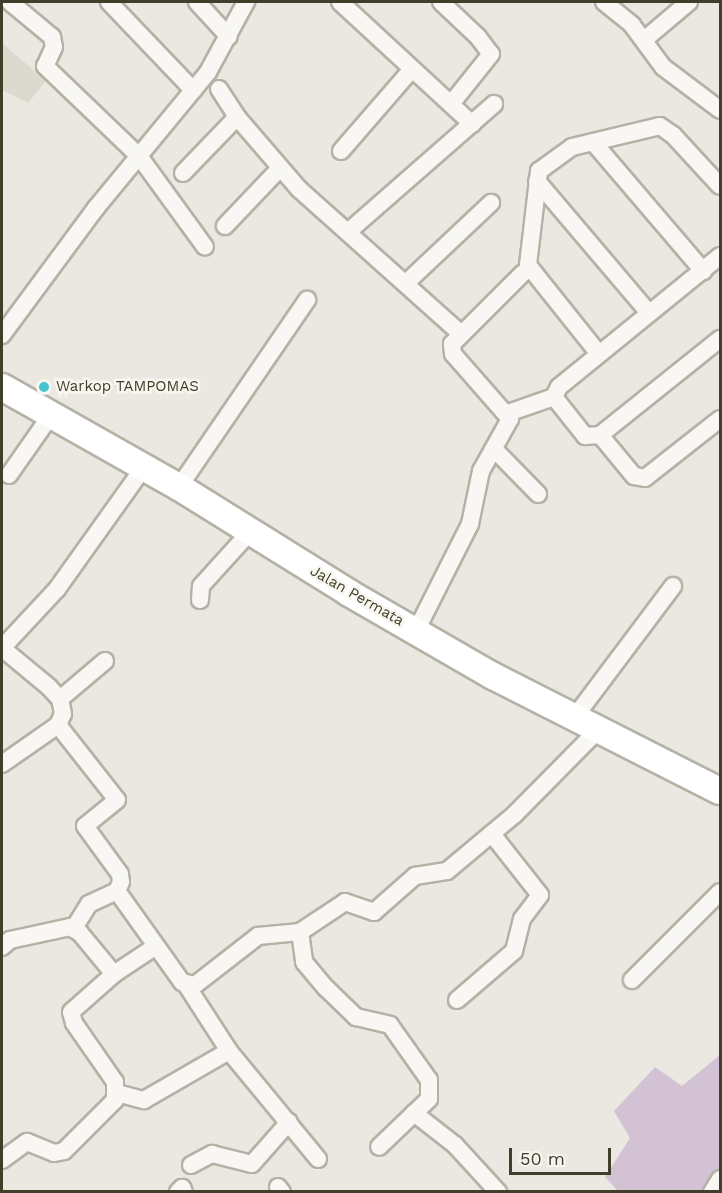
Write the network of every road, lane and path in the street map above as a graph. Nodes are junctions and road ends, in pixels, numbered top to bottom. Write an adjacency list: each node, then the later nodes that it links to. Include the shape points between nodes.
1 (10, 2): 21 (street, via 52,37 54,47 45,66)
2 (109, 2): 13 (street)
3 (197, 2): 9 (street)
4 (246, 2): 9 (street)
5 (340, 2): 11 (street)
6 (441, 2): 14 (street, via 490,54)
7 (604, 2): 10 (street, via 624,16)
8 (688, 2): 10 (street)
9 (229, 37): 13 (street)
10 (644, 40): 16 (street, via 663,67)
11 (412, 69): 14 (street); 20 (street)
12 (219, 89): 17 (street)
13 (193, 90): 21 (street)
14 (451, 104): 18 (street)
15 (494, 104): 18 (street)
16 (720, 110)
17 (237, 117): 22 (street); 23 (street)
18 (471, 124): 28 (street)
19 (594, 142): 24 (street, via 572,147 545,164); 25 (street, via 660,126); 31 (street)
20 (341, 151)
21 (139, 156): 29 (street); 37 (street)
22 (279, 168): 27 (street); 28 (street)
23 (183, 173)
24 (537, 181): 35 (street); 39 (street, via 528,265)
25 (720, 186)
26 (491, 203): 33 (street)
27 (225, 226)
28 (349, 231): 33 (street)
29 (204, 247)
30 (720, 256): 31 (street)
31 (703, 271): 35 (street)
32 (523, 273): 36 (street)
33 (406, 283): 36 (street)
34 (307, 300): 49 (street)
35 (649, 313): 39 (street)
36 (460, 333): 42 (street, via 452,344 453,354)
37 (2, 335)
38 (720, 339): 45 (street)
39 (599, 354): 41 (street, via 559,387)
40 (2, 387): 43 (main road, Jalan Permata)
41 (554, 397): 42 (street); 45 (street, via 585,436)
42 (508, 413): 46 (street, via 508,425)
43 (51, 415): 47 (main road, Jalan Permata); 48 (street)
44 (720, 419): 45 (street, via 645,478 634,476)
45 (600, 435)
46 (494, 449): 50 (street); 54 (street, via 480,471 470,524)
47 (144, 467): 49 (main road, Jalan Permata); 55 (street, via 57,590)
48 (9, 475)
49 (179, 487): 51 (main road, Jalan Permata)
50 (538, 494)
51 (250, 532): 53 (street, via 201,586); 54 (main road, Jalan Permata)
52 (673, 586): 58 (street)
53 (200, 600)
54 (416, 631): 58 (main road, Jalan Permata)
55 (2, 648): 57 (street)
56 (105, 661): 57 (street)
57 (60, 699): 59 (street, via 63,714)
58 (574, 718): 60 (main road, Jalan Permata)
59 (58, 725): 61 (street); 64 (street, via 116,797 112,806 85,826 120,874)
60 (598, 730): 62 (main road, Jalan Permata); 63 (street)
61 (2, 764)
62 (720, 791)
63 (492, 834): 67 (street, via 444,873 411,879 374,912 345,902); 73 (street, via 540,895 522,919 514,951)
64 (117, 891): 66 (street, via 89,904); 68 (street)
65 (720, 892): 71 (street)
66 (74, 928): 69 (street, via 10,940); 70 (street)
67 (300, 932): 72 (street, via 258,936 195,985); 76 (street, via 304,962 326,988 356,1017 390,1025 429,1080 429,1099)
68 (156, 946): 70 (street); 72 (street)
69 (2, 947)
70 (114, 974): 75 (street, via 71,1012 74,1023 115,1082)
71 (632, 980)
72 (187, 986): 74 (street)
73 (457, 999)
74 (229, 1051): 75 (street, via 144,1100); 77 (street)
75 (117, 1093): 80 (street, via 64,1151 54,1153 27,1142)
76 (414, 1113): 78 (street); 85 (street, via 455,1145)
77 (289, 1122): 79 (street); 81 (street, via 252,1164 212,1154)
78 (379, 1147)
79 (318, 1159)
80 (2, 1160)
81 (191, 1166)
82 (720, 1179): 86 (street)
83 (178, 1191): 84 (street)
84 (184, 1191)
85 (498, 1191)
86 (712, 1191)

